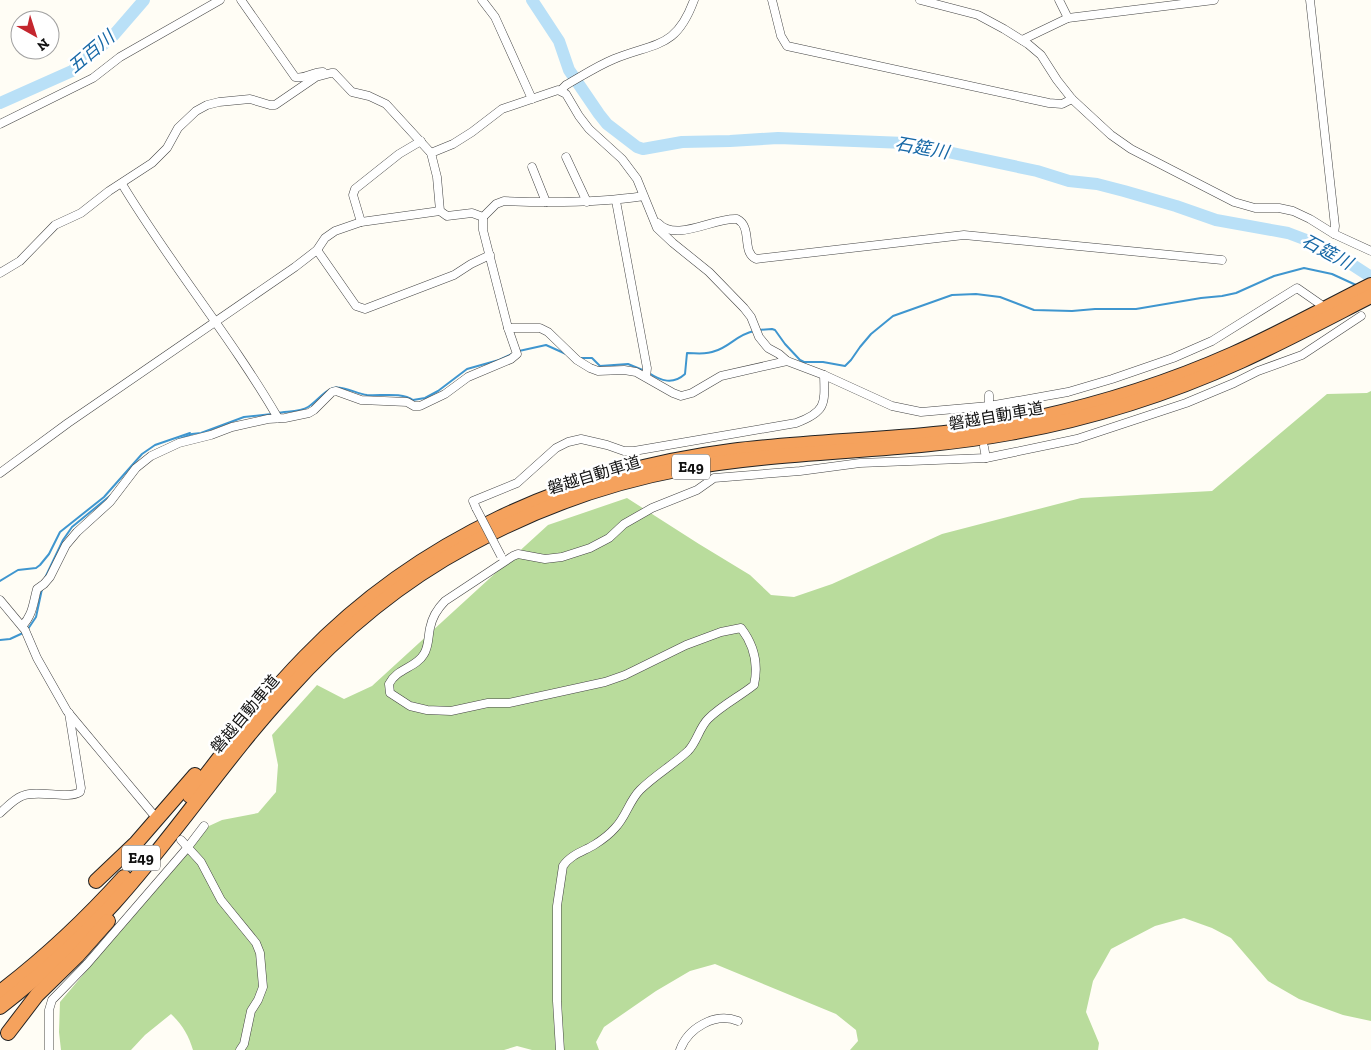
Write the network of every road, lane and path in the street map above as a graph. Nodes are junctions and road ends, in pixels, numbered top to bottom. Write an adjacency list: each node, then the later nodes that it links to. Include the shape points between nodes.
1 (220, 0): 16 (street, via 120,57 93,78)
2 (241, 0): 12 (street, via 295,77 318,72)
3 (482, 0): 14 (street, via 495,17)
4 (694, 0): 13 (street, via 684,25 676,34 664,42 594,69)
5 (772, 0): 15 (street, via 781,36 787,46 1049,103 1064,103)
6 (920, 0): 11 (street, via 963,10)
7 (1059, 0): 10 (street)
8 (1214, 0): 10 (street)
9 (1310, 0): 30 (street)
10 (1068, 18): 11 (street)
11 (1022, 40): 15 (street, via 1041,55)
12 (327, 74): 17 (street, via 336,74 352,92 386,104); 21 (street, via 316,77 273,106 253,99 219,102 202,108 178,128 152,163)
13 (564, 88): 14 (street); 22 (street, via 579,116 637,178)
14 (532, 99): 18 (street, via 502,109 453,144)
15 (1072, 99): 30 (street, via 1121,143 1182,176 1234,202 1298,213)
16 (0, 124)
17 (421, 141): 18 (street); 29 (street, via 398,154 355,189 352,195)
18 (431, 153): 26 (street)
19 (566, 157): 25 (street)
20 (532, 167): 24 (street)
21 (122, 184): 35 (street, via 81,213 55,225 20,261); 40 (street, via 156,240)
22 (644, 196): 23 (street); 28 (street)
23 (616, 201): 25 (street); 44 (street)
24 (546, 202): 25 (street); 27 (street, via 502,201)
25 (587, 202)
26 (440, 211): 27 (street, via 447,216 472,213); 29 (street)
27 (483, 217): 33 (street)
28 (652, 219): 34 (street, via 664,229 675,230 737,219 744,225 750,253 756,259 964,235); 42 (street, via 666,238 709,272 744,308 768,348)
29 (361, 222): 31 (street, via 330,233)
30 (1334, 234): 32 (street)
31 (317, 250): 33 (street, via 356,306 365,309 454,276); 40 (street)
32 (1371, 251)
33 (490, 255): 41 (street)
34 (1222, 260)
35 (0, 273)
36 (1371, 285): 38 (highway, 磐越自動車道 / E49)
37 (1371, 296): 38 (highway, 磐越自動車道 / E49)
38 (1335, 313): 39 (street); 46 (street, via 1297,288 1212,341 1173,358 1068,392); 51 (street, via 1302,355 1186,403 1077,439); 57 (highway, 磐越自動車道 / E49, via 1172,379 1035,419 945,433 702,455 614,474 549,496 462,537 374,595 306,655); 62 (highway, 磐越自動車道 / E49, via 1186,384 1130,404 1036,428 940,444 739,460 681,469 610,486 531,514 440,562 352,627 285,693)
39 (1361, 316)
40 (214, 322): 48 (street); 52 (street)
41 (508, 328): 44 (street, via 540,328 590,368 598,371 624,370); 48 (street, via 516,356 468,376 445,394 420,406 407,402 360,400 336,391 309,413)
42 (787, 362): 43 (street); 44 (street, via 721,376 684,395 673,393)
43 (824, 375): 47 (street, via 892,406 921,412); 53 (street, bridge, via 823,406 815,415 796,423 634,451 581,439 556,448 516,483 474,501)
44 (646, 377)
45 (989, 395): 46 (street)
46 (989, 406): 47 (street)
47 (977, 409): 49 (street)
48 (278, 418): 55 (street, via 251,422 179,443 145,461 110,502 66,544 50,577 37,589 32,612)
49 (979, 419)
50 (984, 447): 51 (street)
51 (986, 458): 53 (street, via 860,463 714,478 697,490 652,508 590,548 545,559 518,554)
52 (0, 473)
53 (503, 558): 71 (street, via 440,605 430,627 425,653 394,676 389,684 390,693 397,699 427,710 450,711 488,703 509,703 605,682 686,645 741,628 749,639 756,662 754,684 707,720 688,750 640,790 616,828 563,866 556,906)
54 (0, 600): 55 (street)
55 (22, 626): 56 (street, via 36,658)
56 (69, 713): 58 (street, via 82,788 80,792 73,795 22,795); 59 (street)
57 (250, 719): 64 (highway, via 209,759 136,843); 65 (highway, 磐越自動車道 / E49, via 142,858 62,941)
58 (0, 813)
59 (153, 814)
60 (204, 826): 63 (street)
61 (181, 840): 63 (street)
62 (161, 847): 66 (highway, 磐越自動車道 / E49, via 75,943); 68 (highway, via 134,892 37,995)
63 (188, 847): 69 (street, via 52,1000 48,1010); 70 (street, via 260,953 263,987 251,1011)
64 (96, 881)
65 (0, 992)
66 (0, 1007)
67 (738, 1021): 72 (street, via 720,1018 705,1023 683,1042)
68 (8, 1033)
69 (49, 1050)
70 (240, 1050)
71 (560, 1050)
72 (680, 1050)

